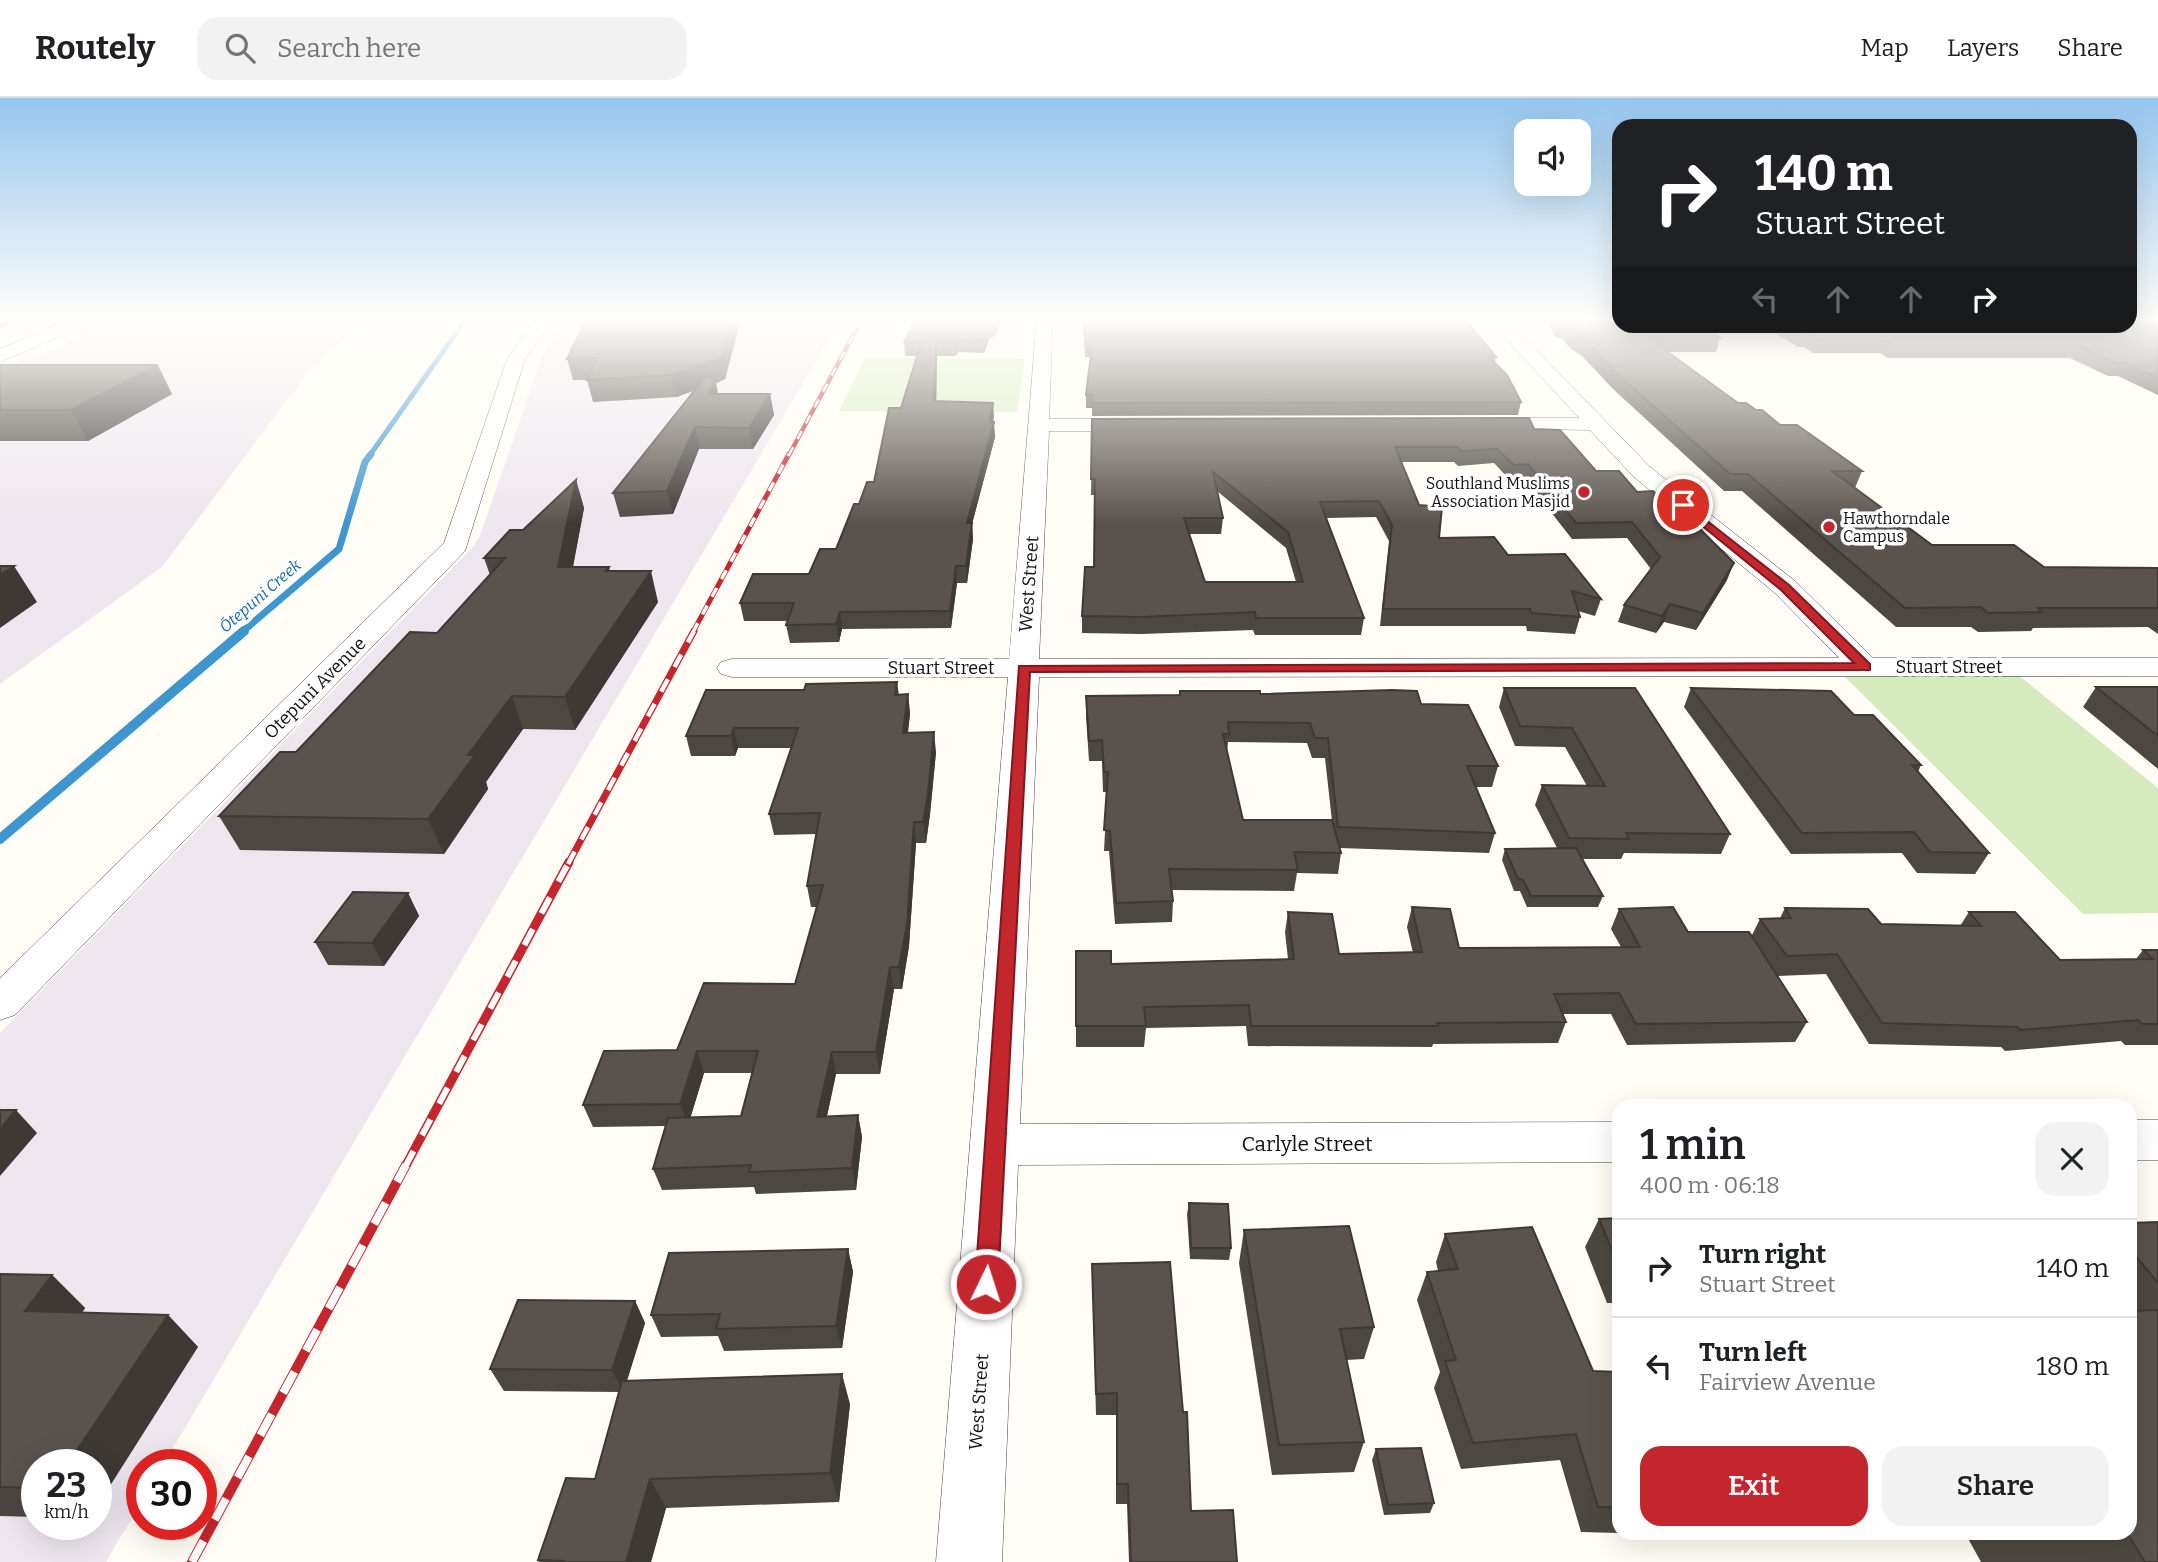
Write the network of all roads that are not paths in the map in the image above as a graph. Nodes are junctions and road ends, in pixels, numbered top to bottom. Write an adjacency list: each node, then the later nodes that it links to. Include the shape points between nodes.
1 (507, 387): 12 (street, Otepuni Avenue, via 456,546)
2 (1041, 387): 6 (street, West Street)
3 (1560, 387): 5 (street)
4 (1461, 424): 5 (street)
5 (1595, 424): 8 (street, via 1642,472 1785,587)
6 (1039, 425): 7 (street); 11 (street, West Street)
7 (1161, 425)
8 (1865, 667): 9 (street, Stuart Street); 11 (street, Stuart Street)
9 (2158, 667)
10 (732, 668): 11 (street, Stuart Street)
11 (1023, 668): 16 (street, West Street)
12 (0, 1004)
13 (2137, 1140): 14 (street)
14 (2158, 1140)
15 (1612, 1142): 16 (street, Carlyle Street)
16 (995, 1145): 17 (street, West Street)
17 (969, 1562)

